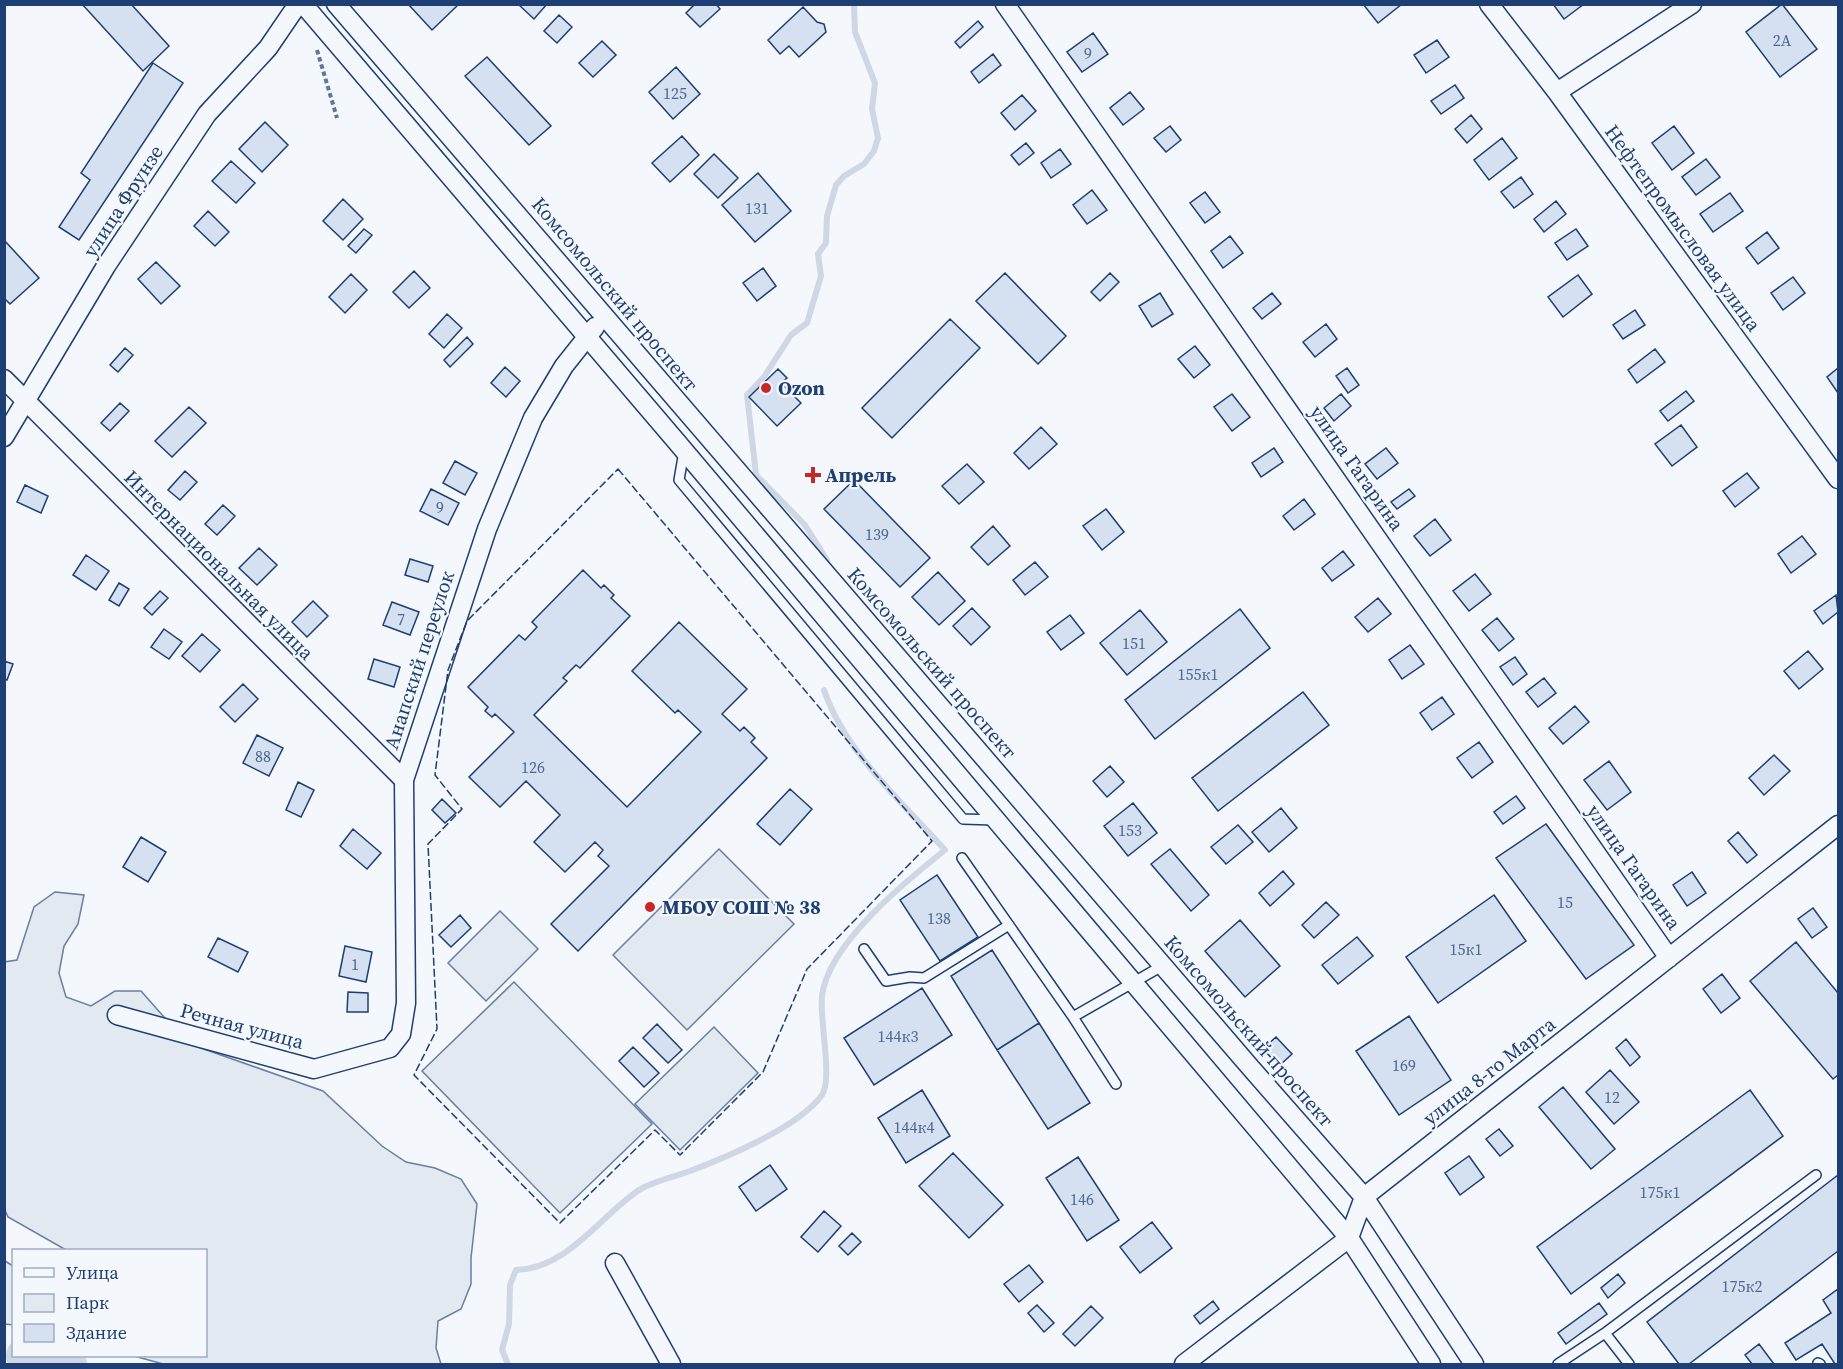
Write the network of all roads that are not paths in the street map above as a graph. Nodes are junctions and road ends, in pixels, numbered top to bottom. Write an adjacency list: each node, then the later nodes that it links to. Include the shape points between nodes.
1 (298, 4): 11 (street, улица Фрунзе, via 268,48 207,114 106,266)
2 (303, 4): 9 (street)
3 (336, 4): 8 (street, Комсомольский проспект)
4 (1005, 4): 19 (street, улица Гагарина)
5 (1489, 4): 7 (street, Нефтепромысловая улица)
6 (1692, 4): 7 (street)
7 (1557, 92): 13 (street, Нефтепромысловая улица)
8 (605, 318): 9 (street, Анапский переулок); 20 (street, Комсомольский проспект)
9 (586, 335): 14 (street, Анапский переулок, via 529,428 487,529); 21 (street)
10 (4, 379): 11 (street, Интернациональная улица)
11 (26, 401): 12 (street, улица Фрунзе); 14 (street, Интернациональная улица)
12 (4, 437)
13 (1839, 479)
14 (404, 780): 24 (street, Анапский переулок, via 406,1004 401,1034)
15 (1839, 825): 19 (street, улица 8-го Марта)
16 (962, 858): 17 (lane)
17 (1009, 925): 18 (lane, via 924,978 886,981); 23 (lane)
18 (864, 949)
19 (1670, 958): 27 (street, улица 8-го Марта)
20 (1162, 966): 21 (lane); 27 (street, Комсомольский проспект)
21 (1133, 982): 23 (lane); 28 (street)
22 (117, 1015): 24 (street, Речная улица, via 314,1069)
23 (1073, 1017): 25 (lane)
24 (390, 1048)
25 (1116, 1084)
26 (1816, 1175): 30 (lane)
27 (1364, 1197): 28 (street); 34 (street, Комсомольский проспект)
28 (1349, 1238): 31 (street); 33 (street)
29 (615, 1263): 32 (street)
30 (1605, 1333): 35 (lane); 36 (lane)
31 (1424, 1362)
32 (671, 1365)
33 (1184, 1365)
34 (1474, 1365)
35 (1558, 1365)
36 (1629, 1365)

